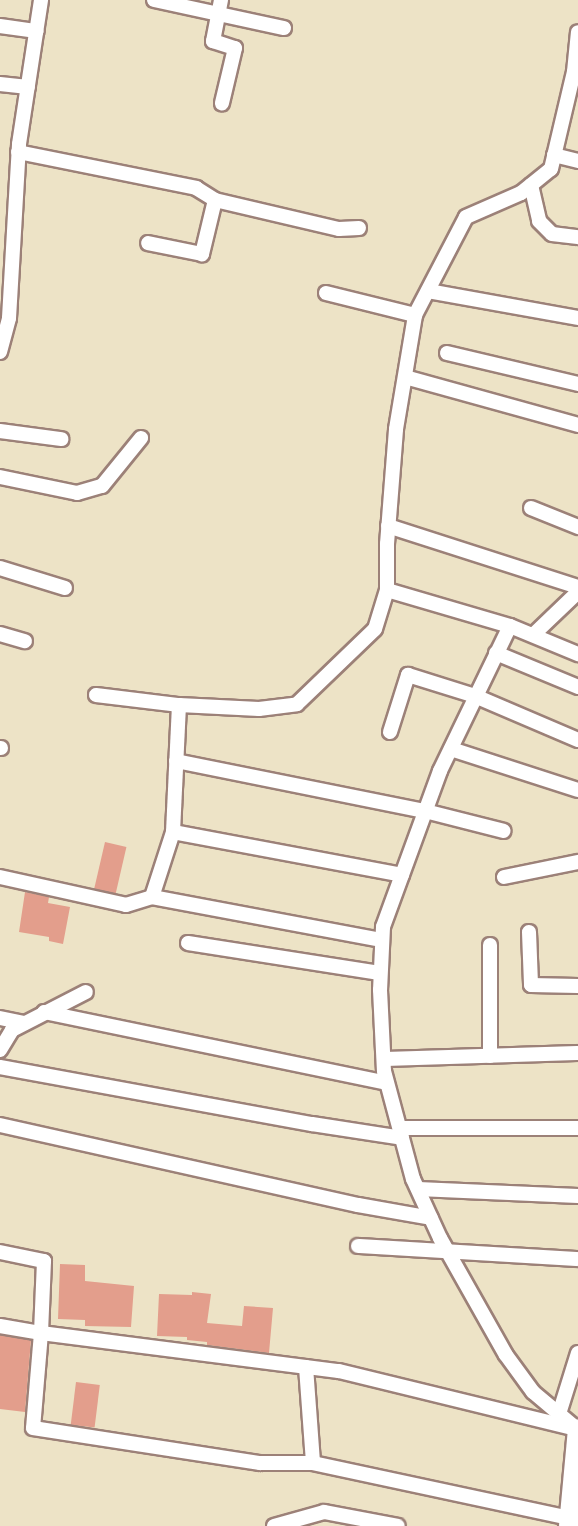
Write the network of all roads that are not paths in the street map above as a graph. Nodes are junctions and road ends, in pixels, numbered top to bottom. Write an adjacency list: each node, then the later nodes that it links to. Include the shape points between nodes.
1 (41, 0): 6 (street)
2 (154, 0): 3 (street)
3 (220, 7): 5 (street); 11 (street, via 213,41 235,48)
4 (0, 26): 6 (street)
5 (284, 28)
6 (37, 31): 10 (street)
7 (578, 32): 9 (street)
8 (0, 84): 10 (street)
9 (575, 84): 13 (street)
10 (28, 87): 12 (street)
11 (222, 103)
12 (18, 152): 16 (street, via 196,188); 20 (street)
13 (554, 155): 14 (street); 15 (street, via 551,169)
14 (578, 160)
15 (531, 185): 18 (street, via 539,221 552,234); 21 (street, via 466,217)
16 (215, 200): 17 (street, via 339,229); 19 (street, via 202,254)
17 (359, 228)
18 (578, 237)
19 (148, 243)
20 (6, 271): 25 (street, via 9,318)
21 (428, 291): 23 (street); 24 (street)
22 (326, 293): 23 (street)
23 (415, 315): 27 (street)
24 (578, 318)
25 (1, 345)
26 (447, 353): 28 (street)
27 (405, 376): 29 (street); 35 (street)
28 (578, 384)
29 (578, 425)
30 (0, 431): 32 (street)
31 (141, 438): 33 (street, via 102,486 77,494)
32 (61, 439)
33 (0, 477)
34 (531, 508): 36 (street)
35 (388, 526): 38 (street); 40 (street)
36 (578, 527)
37 (0, 568): 39 (street)
38 (578, 587)
39 (65, 588)
40 (387, 590): 42 (street); 51 (street, via 375,629 297,704 259,709)
41 (578, 592): 44 (street)
42 (510, 626): 44 (street); 46 (street)
43 (0, 634): 45 (street)
44 (533, 635): 47 (street)
45 (25, 641)
46 (496, 653): 48 (street); 50 (street)
47 (578, 654)
48 (578, 687)
49 (96, 695): 51 (street)
50 (475, 696): 52 (street, via 408,675); 53 (street); 54 (street)
51 (179, 705): 55 (street)
52 (390, 732)
53 (578, 740)
54 (451, 748): 56 (street); 57 (street)
55 (176, 761): 57 (street); 59 (street)
56 (578, 790)
57 (425, 811): 58 (street); 61 (street)
58 (504, 831)
59 (173, 832): 61 (street); 64 (street)
60 (578, 862): 63 (street)
61 (402, 875): 66 (street)
62 (0, 877): 64 (street, via 126,905)
63 (504, 877)
64 (152, 897): 66 (street)
65 (529, 932): 70 (street, via 531,985)
66 (382, 940): 69 (street)
67 (188, 943): 69 (street)
68 (490, 945): 77 (street)
69 (380, 973): 78 (street)
70 (578, 986)
71 (86, 992): 72 (street)
72 (44, 1012): 74 (street); 80 (street)
73 (0, 1018): 74 (street)
74 (24, 1023): 75 (street, via 12,1030)
75 (0, 1050)
76 (578, 1053): 77 (street)
77 (490, 1056): 78 (street)
78 (384, 1059): 80 (street)
79 (0, 1067): 83 (street, via 312,1124)
80 (387, 1083): 83 (street)
81 (0, 1125): 86 (street)
82 (578, 1128): 83 (street)
83 (401, 1133): 84 (street)
84 (418, 1189): 85 (street); 86 (street)
85 (578, 1196)
86 (431, 1218): 88 (street)
87 (358, 1246): 88 (street)
88 (447, 1250): 90 (street); 95 (street, via 506,1355 533,1392)
89 (0, 1252): 92 (street, via 44,1261)
90 (578, 1259)
91 (0, 1326): 92 (street)
92 (41, 1334): 94 (street); 97 (street, via 33,1428 260,1463)
93 (578, 1353): 95 (street)
94 (306, 1367): 96 (street, via 339,1371); 97 (street)
95 (559, 1414): 96 (street)
96 (578, 1429): 99 (street)
97 (313, 1463): 99 (street)
98 (311, 1521): 100 (street); 101 (street, via 324,1512)
99 (570, 1522)
100 (274, 1526)
101 (398, 1526)

